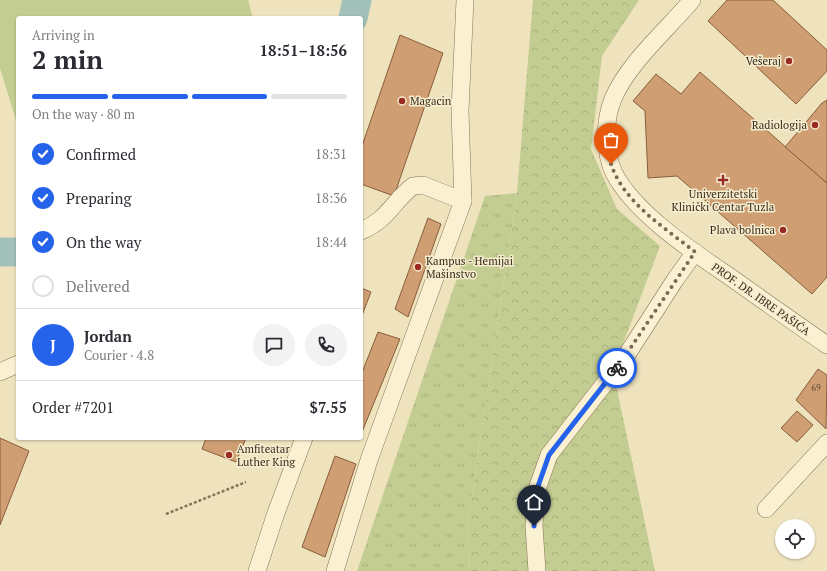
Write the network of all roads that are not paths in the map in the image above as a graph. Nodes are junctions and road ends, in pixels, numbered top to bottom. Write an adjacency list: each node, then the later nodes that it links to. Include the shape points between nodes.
1 (465, 0): 3 (street, via 460,111)
2 (692, 0): 5 (street, PROF. DR. IBRE PAŠIĆA, via 618,90 610,114 607,143 608,156 624,189 643,210)
3 (463, 201): 4 (street, via 423,185 413,186 388,214); 13 (street, via 369,460)
4 (363, 229)
5 (695, 252): 6 (street, PROF. DR. IBRE PAŠIĆA); 14 (street, via 626,356 549,455 536,492)
6 (827, 345)
7 (16, 365): 8 (street)
8 (0, 372)
9 (303, 440): 12 (street)
10 (827, 443): 11 (street)
11 (766, 509)
12 (257, 571)
13 (335, 571)
14 (536, 571)

